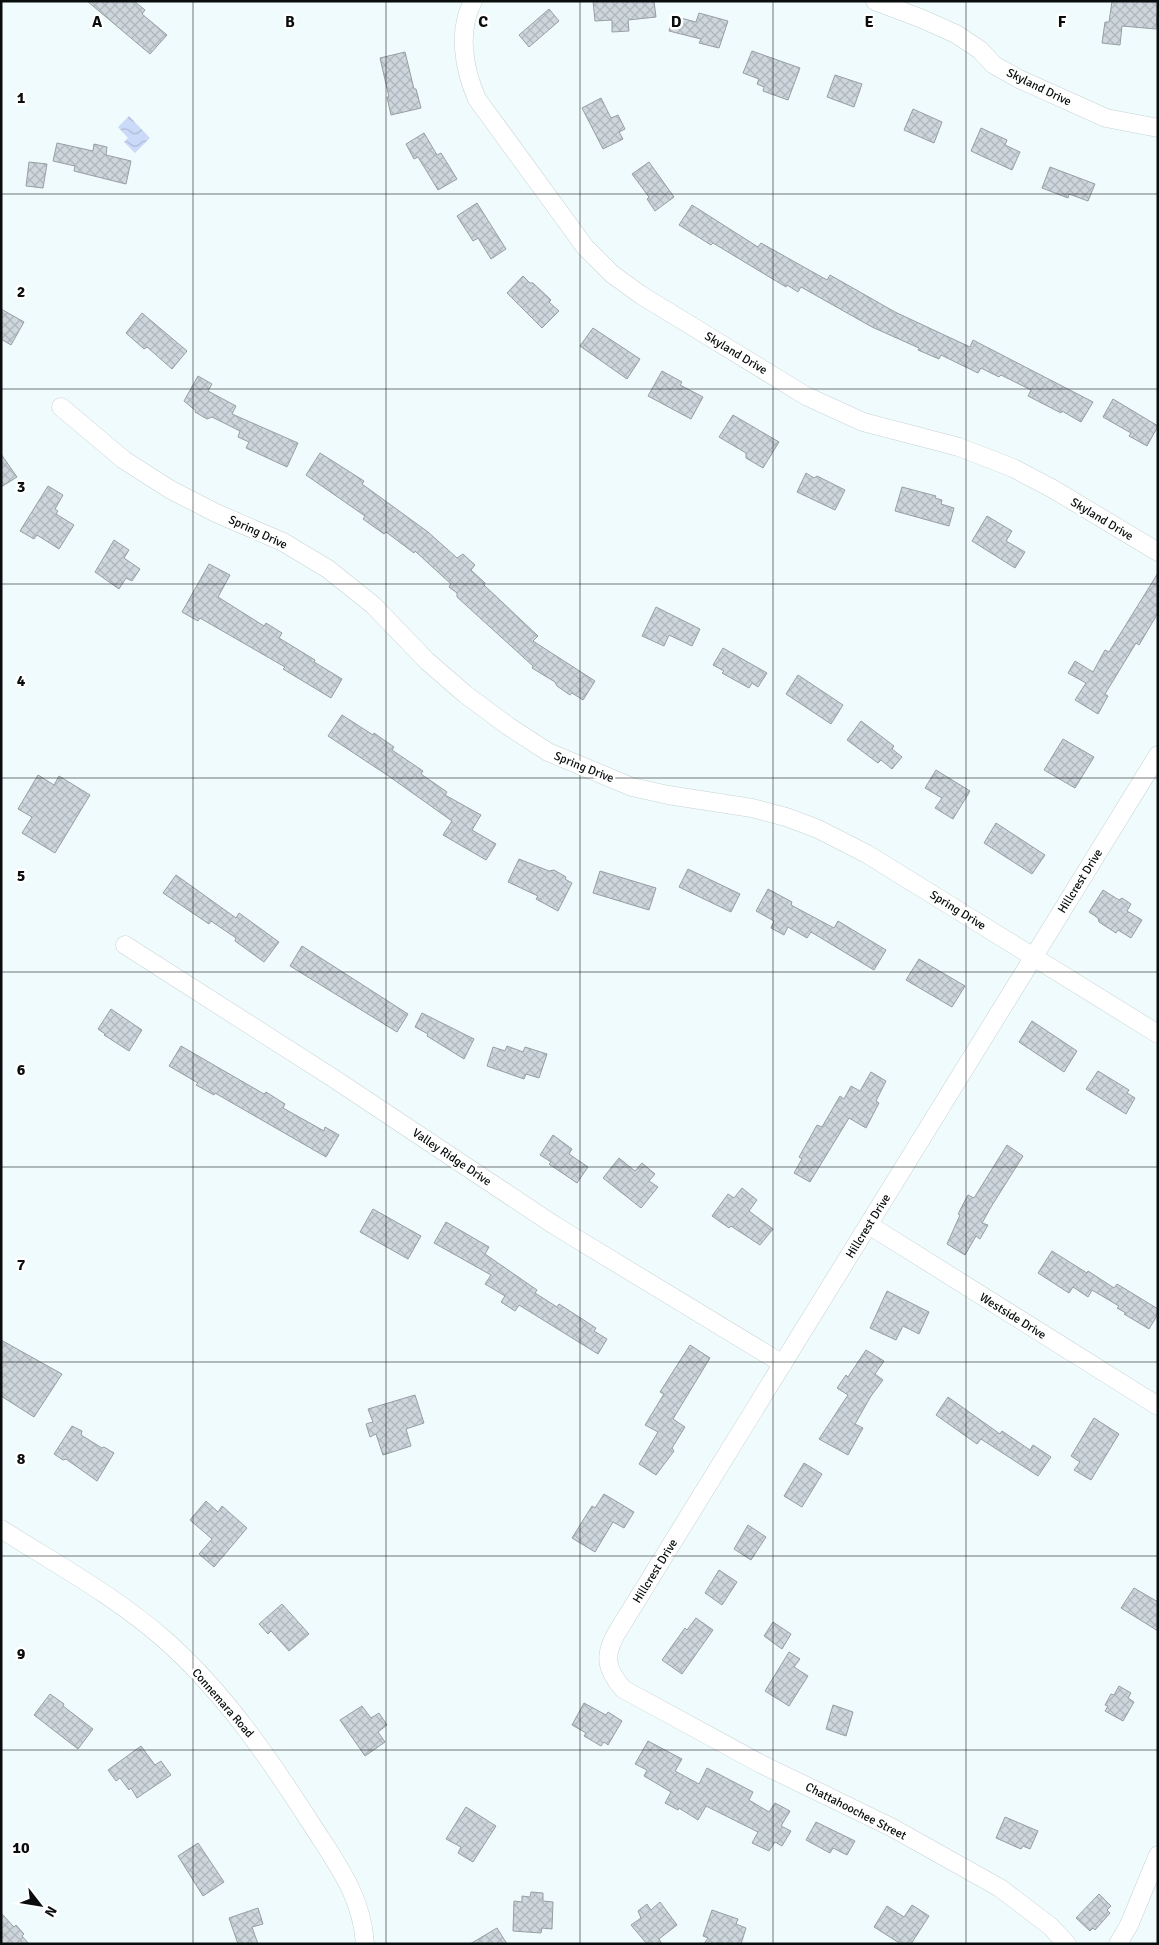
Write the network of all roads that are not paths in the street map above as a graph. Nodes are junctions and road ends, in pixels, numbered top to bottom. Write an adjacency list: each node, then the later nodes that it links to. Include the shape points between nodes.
1 (473, 1): 5 (street, Skyland Drive, via 465,27 464,46 468,73 477,99 585,247 612,274 640,295 806,396 863,422 959,447 1013,468)
2 (875, 1): 3 (street, Skyland Drive, via 956,34 980,50 994,65 1019,79 1106,118)
3 (1158, 128)
4 (61, 407): 8 (street, Spring Drive, via 124,460 171,490 283,542 328,569 373,605 465,694 548,752 632,786 752,808 818,829 867,854)
5 (1158, 552)
6 (1158, 755): 8 (street, Hillcrest Drive)
7 (125, 945): 11 (street, Valley Ridge Drive, via 554,1225)
8 (1034, 957): 9 (street, Spring Drive); 10 (street, Hillcrest Drive)
9 (1158, 1034)
10 (868, 1225): 11 (street, Hillcrest Drive); 12 (street, Westside Drive)
11 (783, 1364): 14 (street, Hillcrest Drive, via 612,1642 607,1659 611,1675)
12 (1158, 1406)
13 (1, 1530): 16 (street, Connemara Road, via 124,1608 164,1639 206,1680 246,1727 351,1886 364,1928)
14 (634, 1695): 17 (street, Chattahoochee Street, via 762,1764 891,1827 1000,1888 1050,1926)
15 (1158, 1855): 18 (street)
16 (365, 1944)
17 (1066, 1944)
18 (1118, 1944)

